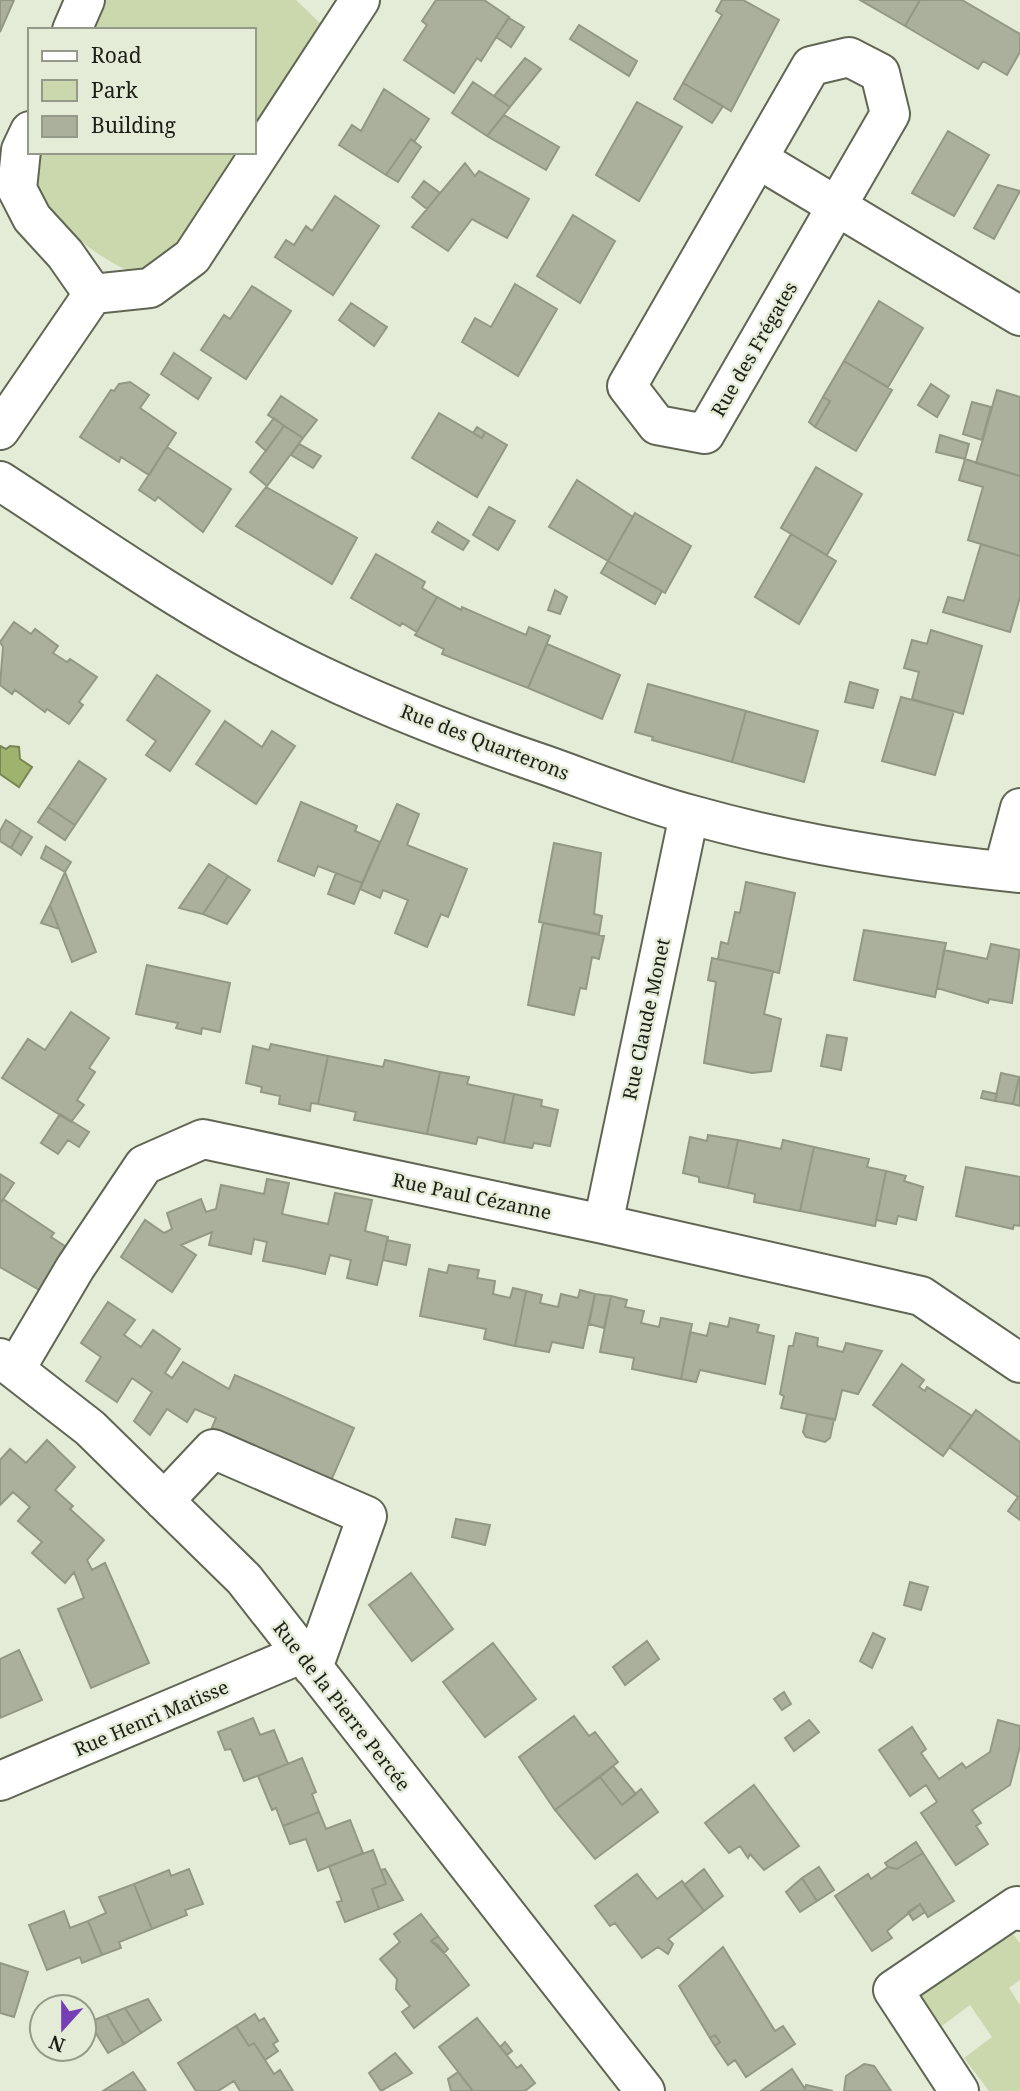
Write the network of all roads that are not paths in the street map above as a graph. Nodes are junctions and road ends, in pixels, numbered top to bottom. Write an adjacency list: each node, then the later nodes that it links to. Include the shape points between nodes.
1 (85, 0): 3 (street)
2 (360, 0): 7 (street, via 192,257 150,288)
3 (73, 28)
4 (28, 136): 7 (street, via 17,189 32,218)
5 (758, 159): 6 (street); 6 (street, Rue des Frégates, via 811,66 849,57 880,74 890,114); 6 (street, Rue des Frégates, via 626,386 657,425 705,434)
6 (837, 206): 8 (street)
7 (93, 294): 9 (street)
8 (1020, 316)
9 (0, 430)
10 (0, 481): 12 (street, Rue des Quarterons, via 195,607 346,687 444,728)
11 (1020, 808): 13 (street)
12 (689, 815): 13 (street, Rue des Quarterons, via 842,848); 14 (street, Rue Claude Monet)
13 (1012, 872)
14 (603, 1224): 15 (street, Rue Paul Cézanne, via 203,1139 144,1165); 16 (street, Rue Paul Cézanne, via 920,1296)
15 (8, 1363): 17 (street, Rue de la Pierre Percée, via 90,1428)
16 (1020, 1363)
17 (164, 1501): 18 (street, Rue de la Pierre Percée, via 244,1579); 18 (street, via 213,1449 367,1516)
18 (307, 1661): 19 (street, Rue Henri Matisse); 21 (street, Rue de la Pierre Percée)
19 (0, 1781)
20 (1020, 1910): 22 (street, via 1017,1906 893,1990)
21 (645, 2091)
22 (958, 2091)

